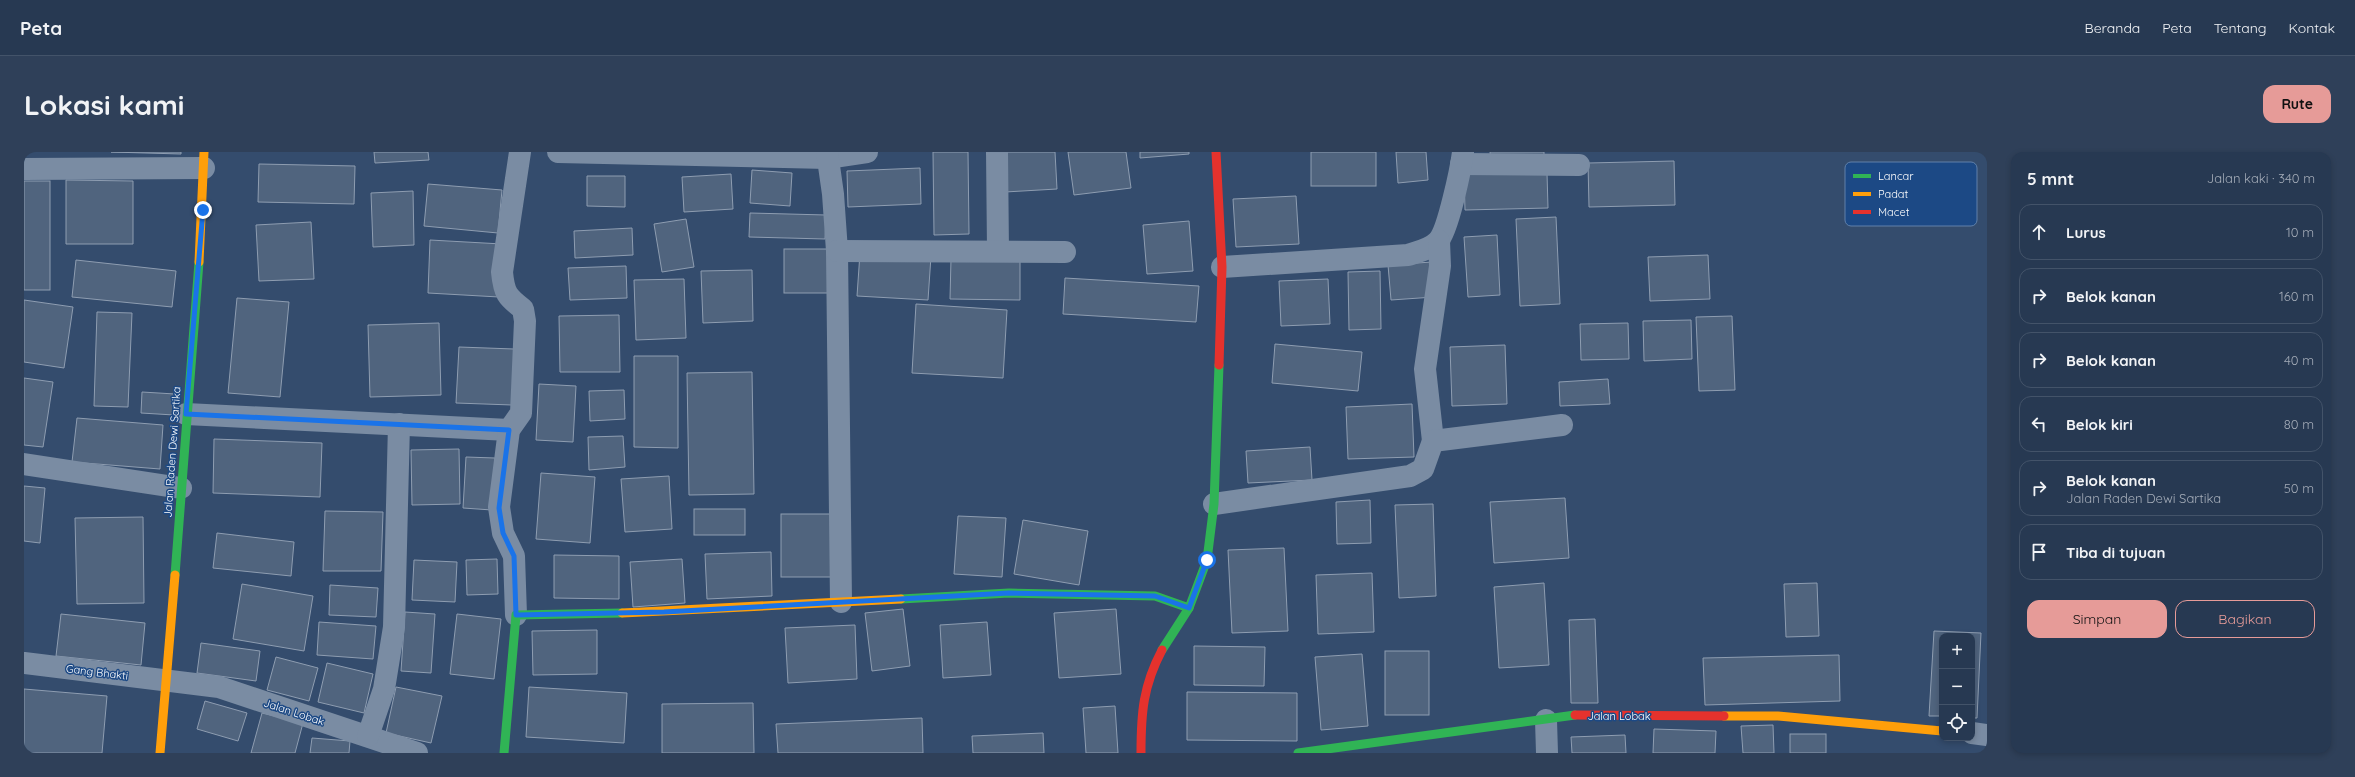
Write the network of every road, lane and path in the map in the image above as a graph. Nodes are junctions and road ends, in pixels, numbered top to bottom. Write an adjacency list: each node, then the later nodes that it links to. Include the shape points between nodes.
1 (520, 152): 19 (street, via 502,272 503,289 523,310 525,321 521,413)
2 (558, 152): 6 (street)
3 (867, 152): 6 (street)
4 (997, 152): 13 (street)
5 (1216, 152): 15 (street)
6 (827, 155): 12 (street)
7 (1462, 158): 9 (street); 11 (street, via 1446,224)
8 (204, 160): 10 (street); 16 (street, Jalan Raden Dewi Sartika, via 203,210)
9 (1580, 165)
10 (24, 169)
11 (1439, 241): 15 (street, via 1424,250 1408,255); 20 (street, via 1440,266 1425,369)
12 (837, 250): 13 (street); 24 (street)
13 (998, 251): 14 (street)
14 (1064, 252)
15 (1222, 266): 23 (street)
16 (186, 414): 17 (street); 22 (street, Jalan Raden Dewi Sartika)
17 (399, 424): 19 (street); 33 (street, via 394,627 384,689)
18 (1562, 425): 20 (street)
19 (509, 430): 26 (street, via 499,508 503,533 514,556)
20 (1432, 441): 23 (street, via 1423,469 1410,476)
21 (24, 464): 22 (street)
22 (181, 488): 28 (street, Jalan Raden Dewi Sartika)
23 (1214, 504): 25 (street, via 1207,560)
24 (841, 602): 25 (street, via 1009,593 1155,596); 26 (street, via 664,612)
25 (1189, 608): 38 (street, via 1150,673 1142,718)
26 (516, 615): 37 (street)
27 (24, 663): 28 (street, Gang Bhakti)
28 (169, 680): 33 (street, Jalan Lobak, via 219,687); 35 (street, Jalan Raden Dewi Sartika)
29 (1546, 720): 30 (street, Jalan Lobak, via 1578,715 1778,716); 34 (street, Jalan Lobak); 40 (street)
30 (1939, 731)
31 (1975, 733): 32 (street)
32 (1987, 735)
33 (368, 736): 36 (street, Jalan Lobak)
34 (1351, 750): 39 (street, Jalan Lobak)
35 (160, 753)
36 (417, 753)
37 (504, 753)
38 (1141, 753)
39 (1298, 753)
40 (1547, 753)

